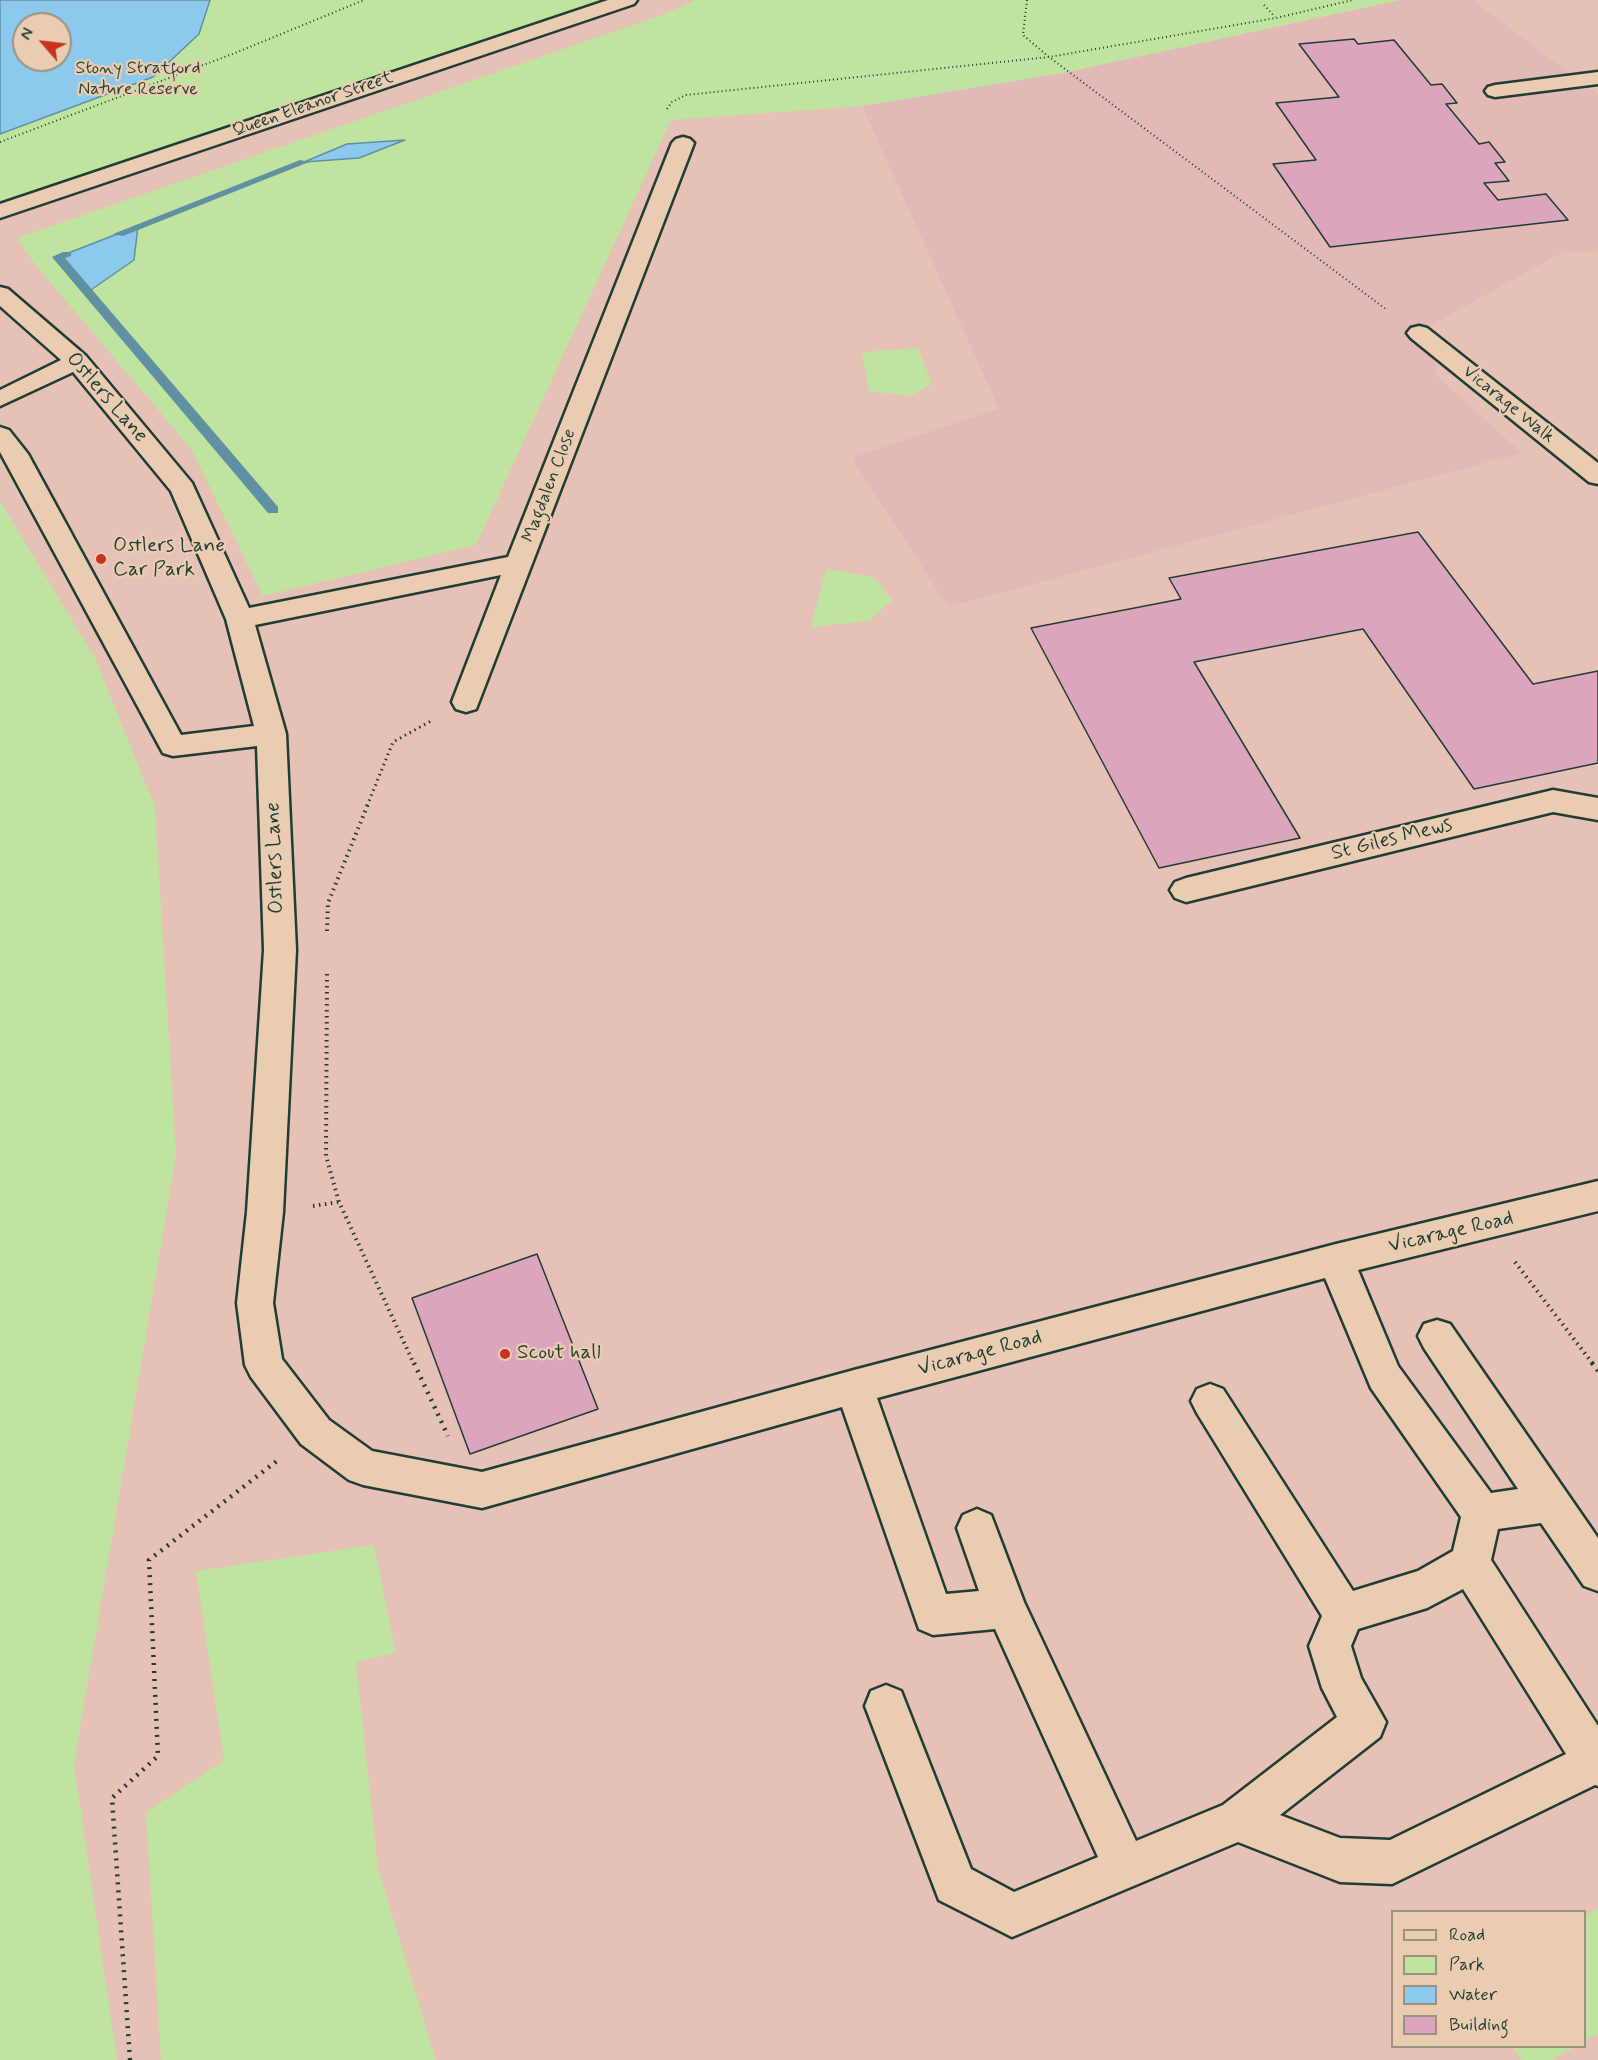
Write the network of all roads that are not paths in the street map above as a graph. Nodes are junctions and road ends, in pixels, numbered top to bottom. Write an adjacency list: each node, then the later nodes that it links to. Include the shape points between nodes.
1 (627, 0): 5 (street, Queen Eleanor Street)
2 (1598, 78): 3 (street)
3 (1495, 91)
4 (683, 143): 12 (street, Magdalen Close)
5 (0, 211)
6 (0, 294): 8 (street, Ostlers Lane)
7 (1419, 333): 11 (street, Vicarage Walk)
8 (77, 361): 9 (street); 13 (street, Ostlers Lane, via 183,489)
9 (0, 399)
10 (0, 435): 15 (street, via 26,474 173,746)
11 (1598, 476)
12 (519, 563): 13 (street, Magdalen Close); 14 (street)
13 (240, 618): 15 (street, Ostlers Lane)
14 (466, 702)
15 (272, 734): 23 (street, Ostlers Lane, via 280,950 265,1212 255,1302 264,1365 315,1432)
16 (1598, 809): 17 (street, St Giles Mews, via 1553,801)
17 (1186, 890)
18 (1598, 1196): 19 (street, Vicarage Road)
19 (1336, 1260): 21 (street, Vicarage Road); 25 (street, via 1384,1376)
20 (1437, 1336): 24 (street)
21 (854, 1387): 23 (street, Vicarage Road, via 482,1490); 29 (street, via 933,1615)
22 (1210, 1401): 30 (street)
23 (363, 1467)
24 (1550, 1503): 25 (street); 28 (street)
25 (1482, 1513): 27 (street)
26 (976, 1528): 29 (street)
27 (1470, 1563): 30 (street, via 1427,1588); 32 (street)
28 (1598, 1572)
29 (1006, 1608): 34 (street)
30 (1344, 1614): 33 (street, via 1330,1646 1343,1688 1365,1722)
31 (886, 1706): 34 (street, via 955,1884 1012,1915)
32 (1597, 1764): 33 (street, via 1392,1862 1340,1860)
33 (1238, 1820): 34 (street)
34 (1126, 1868)

